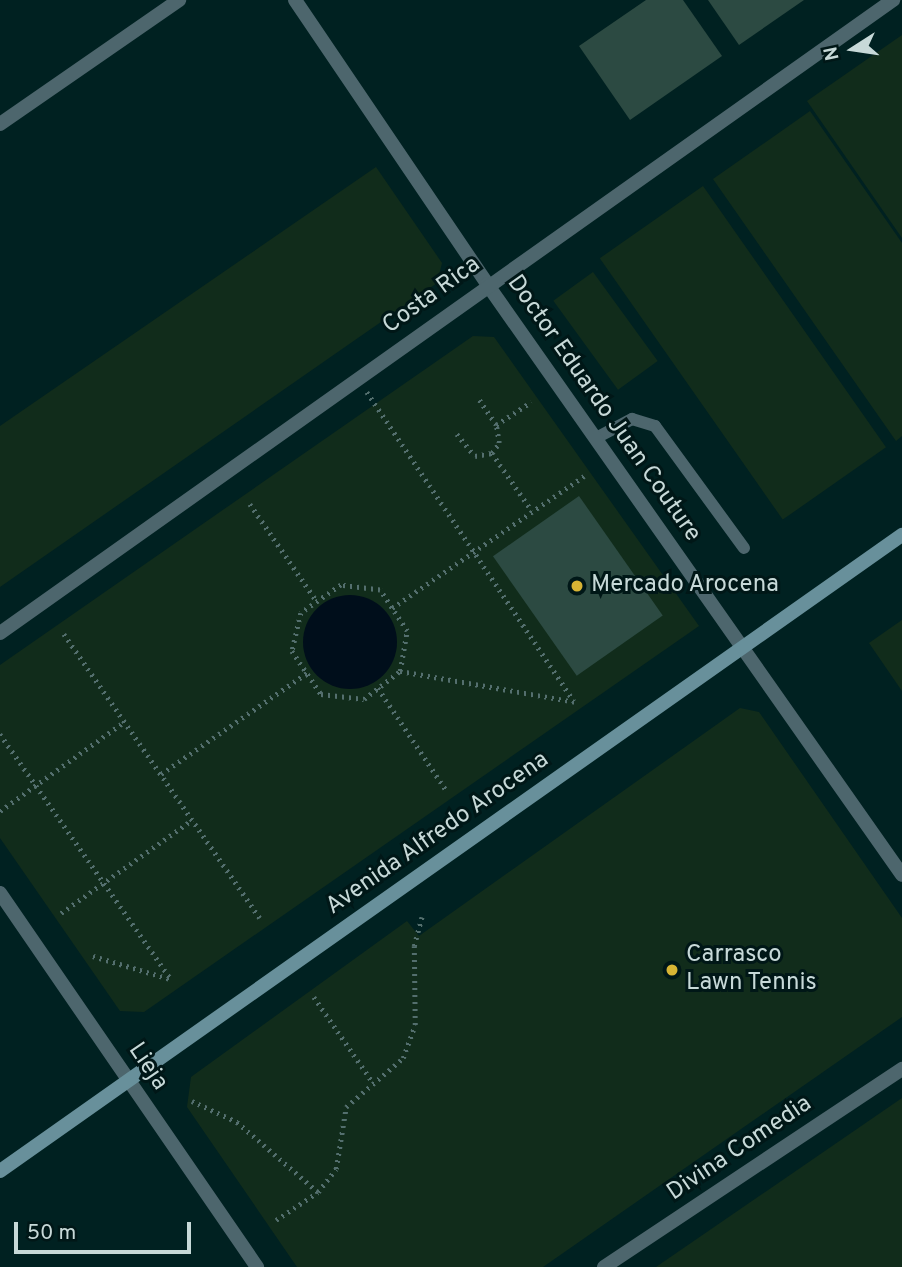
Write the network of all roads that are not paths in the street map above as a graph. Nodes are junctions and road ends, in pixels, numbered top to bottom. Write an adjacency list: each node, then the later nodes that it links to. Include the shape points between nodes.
1 (179, 0): 4 (street)
2 (295, 0): 5 (street, Doctor Eduardo Juan Couture)
3 (893, 0): 5 (street, Costa Rica)
4 (0, 124)
5 (487, 284): 6 (street, Doctor Eduardo Juan Couture); 9 (street, Costa Rica)
6 (596, 438): 8 (lane, via 632,419 654,426); 10 (street, Doctor Eduardo Juan Couture)
7 (902, 535): 10 (street, Avenida Alfredo Arocena)
8 (744, 548)
9 (0, 633)
10 (743, 648): 11 (street, Doctor Eduardo Juan Couture); 14 (street, Avenida Alfredo Arocena)
11 (902, 876)
12 (0, 893): 14 (street, Lieja)
13 (902, 1069): 17 (street, Divina Comedia)
14 (128, 1079): 15 (street, Avenida Alfredo Arocena); 16 (street, Lieja)
15 (0, 1171)
16 (257, 1267)
17 (604, 1267)

